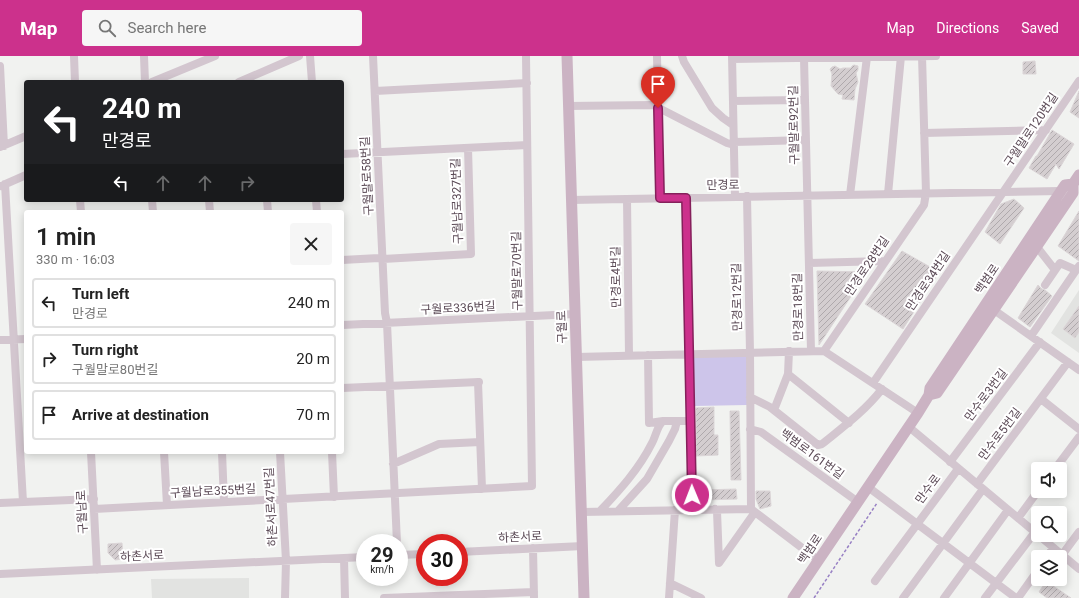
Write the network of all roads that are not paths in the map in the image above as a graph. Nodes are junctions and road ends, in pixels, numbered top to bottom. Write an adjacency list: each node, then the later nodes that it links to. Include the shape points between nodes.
1 (74, 56): 19 (street)
2 (144, 56): 20 (street)
3 (215, 56): 21 (street)
4 (299, 56): 22 (street)
5 (310, 56): 23 (street)
6 (373, 56): 26 (street, 구월말로58번길)
7 (526, 56): 25 (street, 구월말로70번길)
8 (567, 56): 29 (main road, 구월로)
9 (657, 56): 30 (street)
10 (682, 56): 31 (street, via 712,108)
11 (901, 56): 12 (street); 17 (street); 48 (street)
12 (915, 56): 13 (street)
13 (922, 56): 14 (street); 33 (street)
14 (936, 56)
15 (732, 57): 16 (street); 28 (street)
16 (806, 57): 17 (street); 27 (street, 구월말로92번길)
17 (867, 57): 50 (street)
18 (0, 66): 38 (street)
19 (75, 80)
20 (145, 80)
21 (157, 80)
22 (244, 80)
23 (312, 80)
24 (1079, 81): 32 (street, 구월말로120번길)
25 (527, 83): 26 (street); 37 (street, 구월말로70번길)
26 (374, 91): 40 (street, 구월말로58번길)
27 (805, 100): 28 (street); 35 (street, 구월말로92번길)
28 (733, 101): 31 (street)
29 (568, 106): 30 (street, via 653,105); 56 (main road, 구월로)
30 (658, 108): 36 (street, via 727,143); 53 (street)
31 (733, 125): 36 (street)
32 (1046, 130): 33 (street); 46 (street, 구월말로120번길)
33 (924, 133): 47 (street)
34 (24, 137): 38 (street)
35 (806, 140): 36 (street); 49 (street, 구월말로92번길)
36 (734, 143): 52 (street)
37 (527, 145): 39 (street, 구월남로327번길); 67 (street, 구월말로70번길)
38 (2, 146)
39 (468, 148): 40 (street, 구월남로327번길); 59 (street, 구월남로327번길, via 470,254)
40 (377, 152): 41 (street, 구월남로327번길); 59 (street, 구월말로58번길)
41 (344, 154)
42 (24, 176): 44 (street)
43 (1076, 180): 45 (main road, 백범로, via 1065,185); 57 (main road, 백범로, via 1073,193)
44 (3, 185): 73 (street)
45 (1061, 191): 46 (street, 만경로); 90 (main road, 백범로, via 930,388)
46 (1004, 192): 47 (street, 만경로); 86 (street, 만경로34번길)
47 (926, 193): 48 (street, 만경로); 60 (street, 만경로28번길, via 924,205)
48 (888, 194): 50 (street, 만경로)
49 (808, 195): 50 (street, 만경로); 51 (street, 만경로); 61 (street, 만경로18번길)
50 (850, 195)
51 (747, 196): 52 (street, 만경로); 78 (street, 만경로12번길)
52 (735, 197): 54 (street, 만경로)
53 (660, 198): 54 (street, 만경로); 55 (street, 만경로)
54 (686, 198): 79 (street)
55 (626, 199): 56 (street, 만경로); 80 (street, 만경로4번길)
56 (571, 200): 66 (main road, 구월로)
57 (1037, 247): 63 (street); 65 (main road, 백범로)
58 (344, 260): 59 (street)
59 (383, 260): 68 (street, 구월말로58번길)
60 (885, 261): 61 (street, 만경로18번길); 77 (street, 만경로28번길)
61 (809, 263): 76 (street, 만경로18번길)
62 (1078, 268): 63 (street, via 1060,263); 70 (street)
63 (1055, 270): 64 (street)
64 (1045, 285)
65 (994, 310): 70 (street); 90 (main road, 백범로, via 937,393)
66 (575, 314): 67 (street, 구월로336번길); 82 (main road, 구월로)
67 (530, 316): 68 (street, 구월로336번길); 113 (street, 구월말로70번길)
68 (387, 323): 69 (street, 구월로336번길); 87 (street, 구월말로58번길)
69 (344, 325)
70 (1031, 336): 74 (street)
71 (24, 339): 73 (street)
72 (0, 340): 73 (street)
73 (14, 340): 122 (street)
74 (1040, 342): 83 (street); 109 (street, 만수로3번길)
75 (789, 351): 76 (street); 78 (street); 85 (street)
76 (811, 351): 77 (street)
77 (824, 351): 86 (street)
78 (750, 352): 79 (street); 91 (street, 만경로12번길)
79 (689, 354): 81 (street); 97 (street)
80 (629, 355): 81 (street); 82 (street)
81 (648, 355): 95 (street, via 649,423)
82 (576, 357): 135 (main road, 구월로)
83 (1068, 362): 84 (street); 92 (street, 만수로5번길)
84 (1079, 370)
85 (788, 374): 93 (street); 98 (street)
86 (873, 383): 89 (street)
87 (390, 386): 88 (street); 103 (street, via 479,382); 111 (street, 구월말로58번길)
88 (344, 388)
89 (882, 390): 94 (street); 98 (street)
90 (929, 396): 94 (main road, 백범로)
91 (750, 397): 93 (street); 100 (street, 만경로12번길)
92 (1041, 398): 101 (street); 115 (street, 만수로5번길)
93 (774, 410): 98 (street, via 818,445)
94 (918, 413): 99 (main road, 백범로)
95 (664, 421): 96 (street); 133 (street, via 634,473)
96 (677, 421): 97 (street); 134 (street, via 670,441 648,479)
97 (691, 421): 130 (street)
98 (849, 423)
99 (909, 427): 109 (street); 114 (main road, 백범로)
100 (750, 429): 124 (street, 백범로161번길, via 761,432); 131 (street, 만경로12번길)
101 (1079, 429)
102 (1079, 437): 110 (street)
103 (480, 442): 111 (street, via 439,444); 116 (street)
104 (92, 454): 119 (street, 구월남로)
105 (164, 454): 126 (street)
106 (222, 454): 123 (street)
107 (280, 454): 121 (street, 하촌서로47번길)
108 (332, 454): 118 (street)
109 (950, 462): 112 (street)
110 (1060, 462)
111 (393, 464): 117 (street, 구월말로58번길)
112 (958, 468): 115 (street); 137 (street, 만수로)
113 (532, 486): 116 (street, 구월남로355번길)
114 (868, 487): 124 (main road, 백범로); 137 (street)
115 (980, 487): 132 (street); 143 (street)
116 (482, 489): 117 (street, 구월남로355번길)
117 (394, 494): 118 (street, 구월남로355번길); 140 (street, 구월말로58번길)
118 (334, 496): 121 (street, 구월남로355번길)
119 (94, 498): 122 (street); 127 (street, 구월남로)
120 (1033, 498): 136 (street)
121 (282, 499): 123 (street, 구월남로355번길); 154 (street, 하촌서로47번길)
122 (23, 502): 125 (street)
123 (224, 502): 126 (street, 구월남로355번길)
124 (858, 502): 153 (main road, 백범로)
125 (0, 503)
126 (166, 505): 127 (street, 구월남로355번길)
127 (94, 509): 157 (street, 구월남로)
128 (715, 509): 130 (street); 131 (street); 131 (street, via 719,564)
129 (675, 510): 130 (street); 134 (street); 161 (street)
130 (692, 510)
131 (753, 510): 153 (street)
132 (1008, 510): 136 (street); 155 (street)
133 (600, 511): 134 (street); 135 (street)
134 (618, 511)
135 (582, 512): 144 (main road, 구월로)
136 (1018, 518): 138 (street)
137 (917, 524): 143 (street); 160 (street, 만수로)
138 (1031, 529)
139 (1079, 532): 148 (street)
140 (396, 534)
141 (1031, 537): 162 (street)
142 (1046, 542): 146 (street)
143 (943, 544): 155 (street); 172 (street)
144 (583, 546): 145 (street, 하촌서로); 168 (main road, 구월로)
145 (533, 548): 149 (street, 하촌서로); 163 (street)
146 (1053, 548): 147 (street)
147 (1056, 550)
148 (1066, 550)
149 (468, 552)
150 (356, 557): 151 (street, 하촌서로)
151 (344, 558): 154 (street, 하촌서로); 166 (street)
152 (1067, 559): 156 (street)
153 (818, 560): 171 (main road, 백범로)
154 (286, 561): 157 (street, 하촌서로); 165 (street)
155 (969, 563): 162 (street); 173 (street)
156 (1079, 569)
157 (97, 570): 158 (street, 하촌서로)
158 (0, 574)
159 (1031, 579): 175 (street)
160 (875, 581)
161 (670, 583): 169 (street); 170 (street)
162 (996, 583): 174 (street); 175 (street)
163 (534, 595): 164 (street)
164 (482, 596): 167 (street)
165 (285, 598)
166 (345, 598)
167 (384, 598)
168 (584, 598)
169 (669, 598)
170 (701, 598)
171 (793, 598)
172 (903, 598)
173 (944, 598)
174 (985, 598)
175 (1017, 598)

